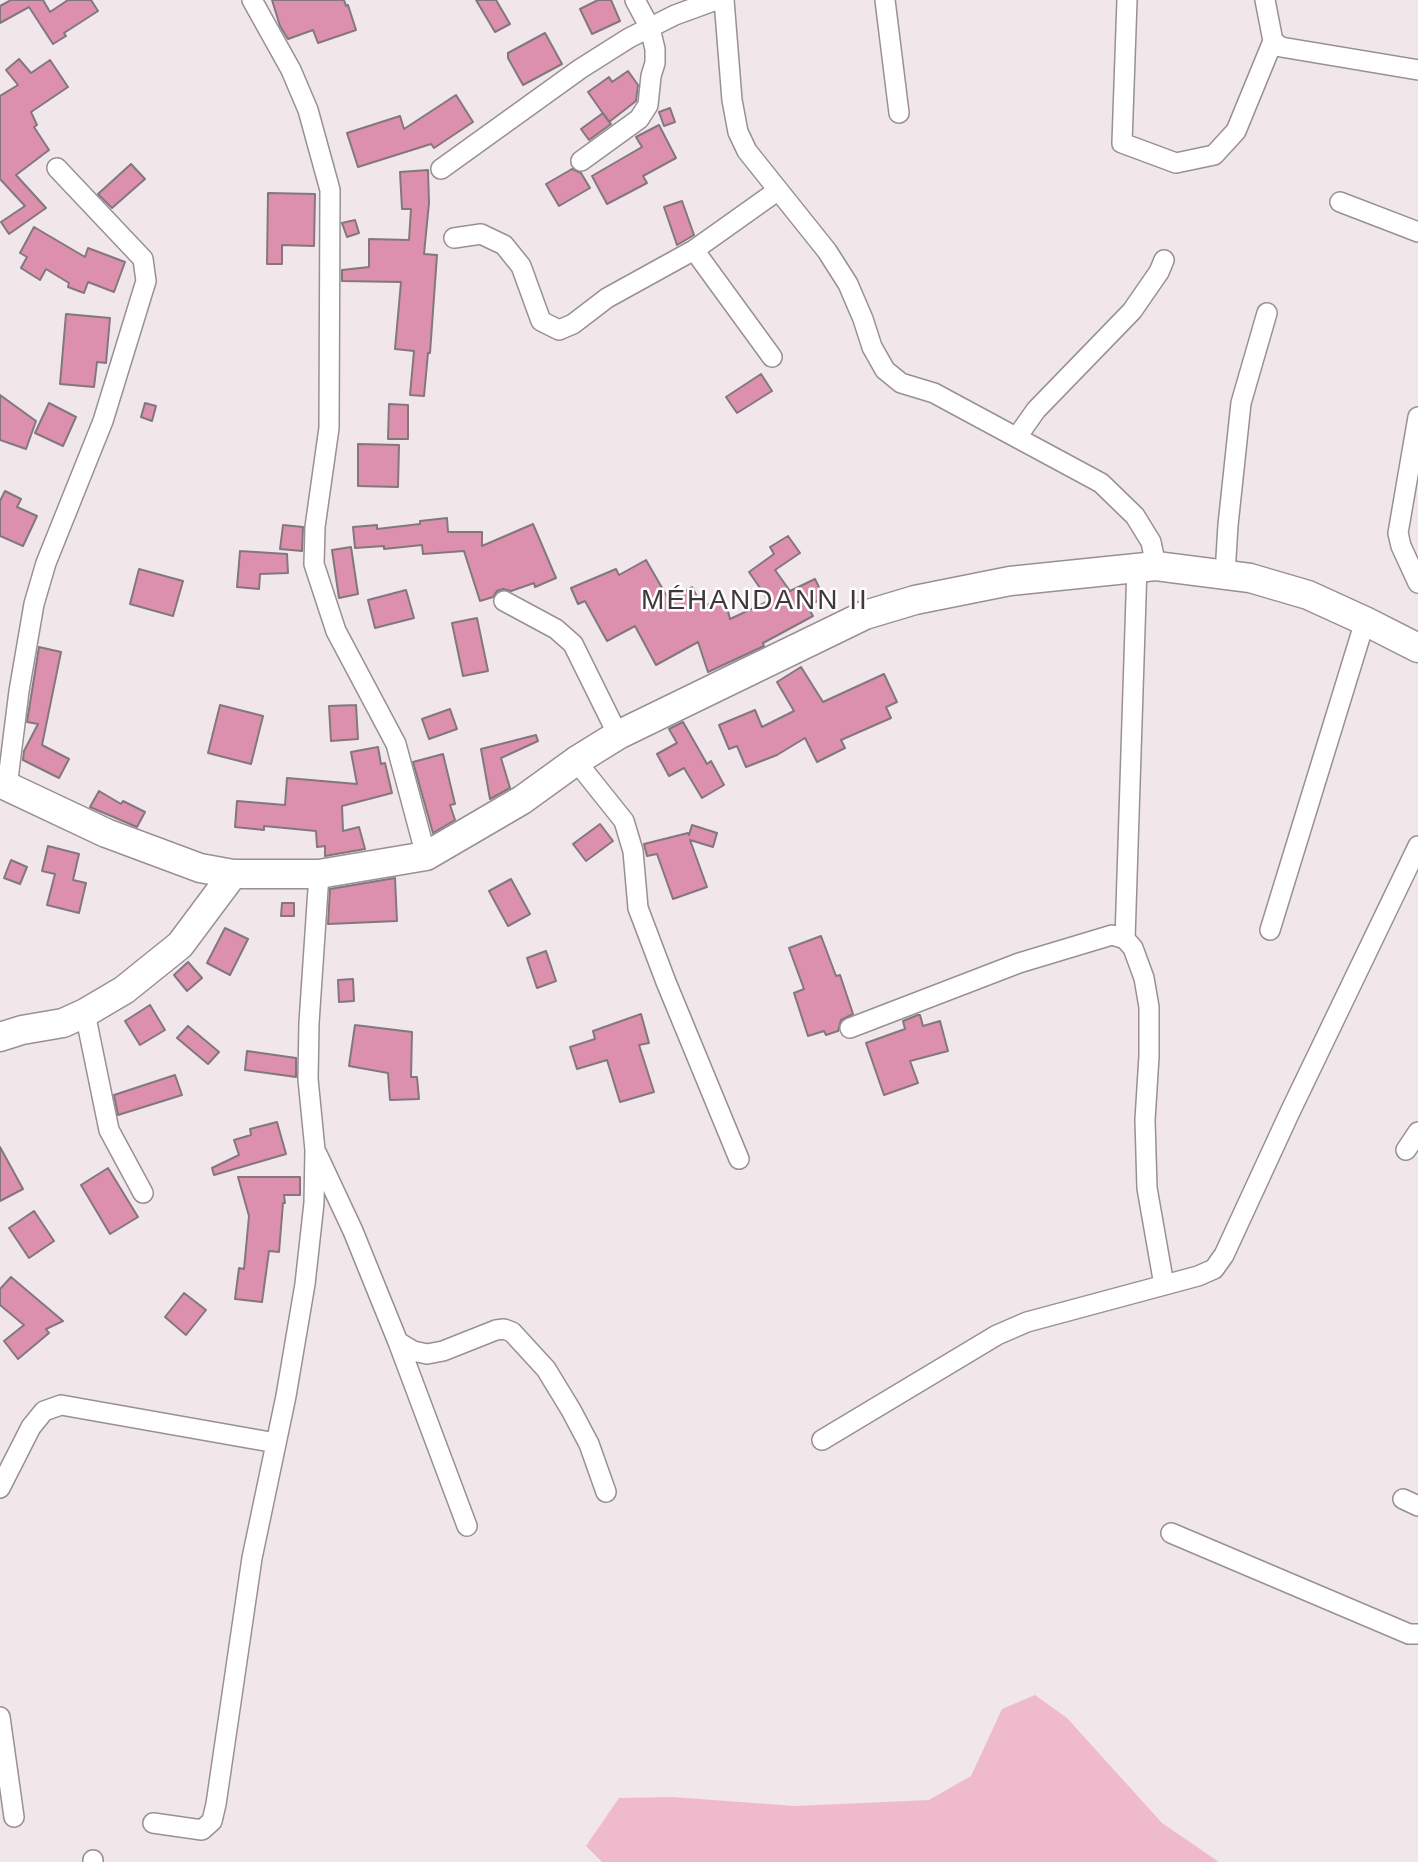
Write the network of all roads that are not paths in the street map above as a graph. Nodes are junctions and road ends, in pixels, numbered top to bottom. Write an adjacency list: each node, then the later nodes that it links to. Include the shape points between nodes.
1 (252, 0): 35 (street, via 308,110 330,190 329,429 314,564 336,632 396,744)
2 (635, 0): 8 (street)
3 (716, 0): 8 (street)
4 (724, 0): 15 (street, via 738,132)
5 (885, 0): 11 (street)
6 (1127, 0): 9 (street, via 1122,143 1176,163 1214,155 1236,131)
7 (1265, 0): 9 (street)
8 (650, 28): 12 (street, via 655,63 648,105 639,119); 14 (street, via 580,69)
9 (1273, 41): 10 (street, via 1281,47)
10 (1418, 70)
11 (899, 113)
12 (580, 161)
13 (57, 168): 33 (street, via 143,259 146,281 103,421 34,604)
14 (441, 169)
15 (777, 191): 19 (street); 24 (street, via 848,284 885,370 901,383 934,393)
16 (1340, 202): 17 (street)
17 (1418, 232)
18 (454, 238): 19 (street, via 481,234 504,245 521,266 541,321 559,330)
19 (694, 250): 22 (street)
20 (1164, 260): 24 (street, via 1132,311 1036,410)
21 (1267, 313): 26 (street, via 1241,403)
22 (772, 356)
23 (1418, 417): 27 (street, via 1398,533)
24 (1017, 437): 25 (street, via 1101,483 1135,516 1151,542)
25 (1147, 566): 26 (street); 31 (street, via 1010,581 865,615); 39 (street)
26 (1226, 575): 29 (street, via 1308,595)
27 (1418, 583)
28 (504, 601): 31 (street, via 556,629 573,644)
29 (1366, 621): 30 (street); 38 (street)
30 (1418, 648)
31 (618, 735): 32 (street)
32 (576, 761): 35 (street, via 522,800); 46 (street, via 624,821 638,908)
33 (4, 785): 36 (street, via 106,832 200,868)
34 (1418, 846): 48 (street, via 1224,1255 1214,1269)
35 (426, 856): 37 (street)
36 (233, 874): 37 (street); 40 (street, via 180,945 124,990)
37 (319, 874): 44 (street, via 308,1079)
38 (1270, 930)
39 (1125, 939): 41 (street, via 1112,935 1019,963); 48 (street, via 1144,978 1149,1007 1147,1188)
40 (85, 1013): 42 (street, via 63,1023); 47 (street, via 109,1130)
41 (850, 1028)
42 (0, 1037)
43 (1418, 1132): 45 (street)
44 (315, 1150): 49 (street); 51 (street, via 304,1284)
45 (1406, 1150)
46 (739, 1159)
47 (143, 1193)
48 (1164, 1284): 50 (street, via 1027,1322 997,1335)
49 (398, 1342): 53 (street, via 427,1354 496,1330 512,1332 546,1369 571,1410); 54 (street)
50 (822, 1440)
51 (276, 1443): 52 (street, via 61,1405 44,1411 31,1427); 59 (street, via 252,1558 212,1821 202,1830)
52 (0, 1489)
53 (606, 1492)
54 (467, 1526)
55 (1171, 1534): 56 (street)
56 (1418, 1634)
57 (0, 1717): 58 (street)
58 (14, 1817)
59 (153, 1823)

